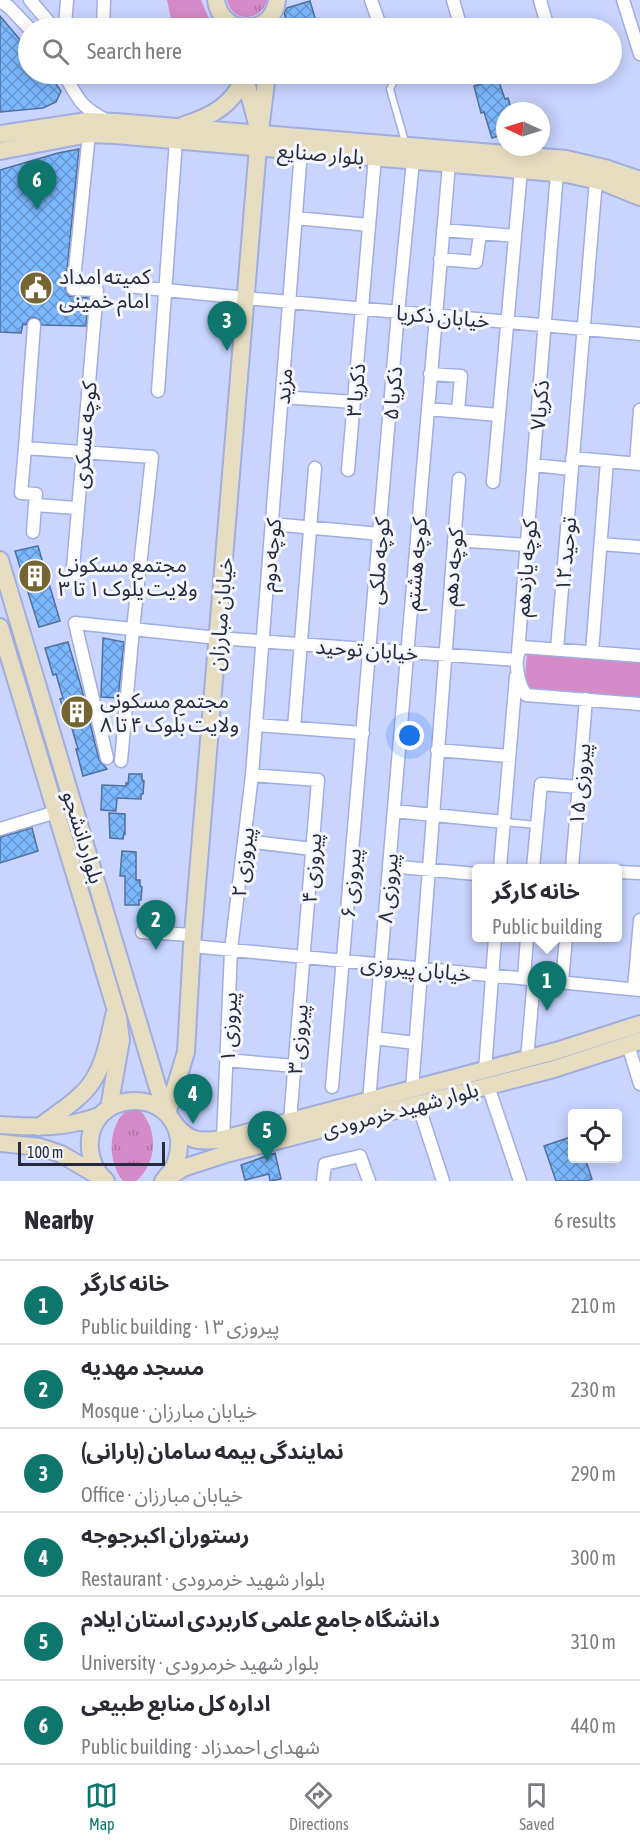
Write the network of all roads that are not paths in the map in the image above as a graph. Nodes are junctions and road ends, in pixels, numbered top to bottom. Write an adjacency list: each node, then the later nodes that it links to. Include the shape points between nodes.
1 (30, 0): 12 (street)
2 (67, 0): 13 (street)
3 (104, 0): 14 (street)
4 (371, 0): 17 (street)
5 (453, 0): 18 (street)
6 (540, 0): 19 (street)
7 (623, 0): 20 (street)
8 (0, 1): 11 (street)
9 (216, 1): 15 (main road)
10 (278, 4): 16 (main road)
11 (19, 18)
12 (47, 18)
13 (60, 18)
14 (103, 18)
15 (224, 18)
16 (270, 18)
17 (377, 18)
18 (458, 18)
19 (545, 18)
20 (635, 20): 21 (street)
21 (640, 54)
22 (69, 84): 27 (street, via 78,100)
23 (241, 84): 28 (main road, via 216,112)
24 (246, 84): 31 (main road)
25 (266, 84): 31 (main road, خیابان مبارزان)
26 (392, 84): 34 (lane, via 390,89)
27 (110, 121): 28 (main road, بلوار صنایع); 29 (main road, بلوار صنایع)
28 (177, 133): 30 (main road, بلوار صنایع); 31 (main road, بلوار صنایع); 49 (street)
29 (0, 134)
30 (88, 134): 32 (main road, بلوار صنایع); 69 (street, کوچه عسکری, via 73,289 97,290)
31 (259, 140): 33 (main road, بلوار صنایع); 34 (main road, بلوار صنایع); 50 (main road, خیابان مبارزان)
32 (0, 151)
33 (301, 151): 35 (main road, بلوار صنایع); 42 (street, مزید)
34 (410, 153): 35 (main road, بلوار صنایع); 36 (main road, بلوار صنایع); 39 (main road, بلوار صنایع, via 566,159); 53 (street, ذکریا ۵)
35 (375, 158): 43 (street, ذکریا ۳)
36 (449, 164): 37 (main road, بلوار صنایع); 44 (street, کوچه هشتم)
37 (521, 170): 38 (main road, بلوار صنایع); 46 (street)
38 (557, 173): 39 (main road, بلوار صنایع); 57 (street, ذکریا۷)
39 (607, 179): 40 (main road, بلوار صنایع); 41 (main road, بلوار صنایع); 58 (street, توحید ۱۲)
40 (640, 180)
41 (640, 196)
42 (296, 218): 43 (street); 51 (street, مزید)
43 (369, 225): 52 (street, ذکریا ۳)
44 (443, 230): 45 (street); 47 (street, کوچه هشتم)
45 (480, 234): 46 (street); 47 (street, via 476,262)
46 (515, 236): 55 (street)
47 (440, 259): 54 (street, کوچه هشتم)
48 (136, 287): 49 (street, خیابان ذکریا)
49 (166, 290): 50 (street, خیابان ذکریا); 61 (street)
50 (246, 298): 51 (street, خیابان ذکریا); 95 (main road, خیابان مبارزان)
51 (290, 303): 52 (street, خیابان ذکریا); 62 (street, مزید)
52 (362, 309): 53 (street, خیابان ذکریا); 63 (street, ذکریا ۳)
53 (398, 312): 54 (street, خیابان ذکریا); 77 (street, ذکریا ۵)
54 (435, 315): 55 (street, خیابان ذکریا); 60 (street, کوچه هشتم)
55 (507, 322): 57 (street, خیابان ذکریا); 67 (street)
56 (34, 325): 68 (street)
57 (546, 326): 58 (street, خیابان ذکریا); 73 (street, ذکریا۷)
58 (583, 329): 59 (street, خیابان ذکریا); 71 (street, توحید ۱۲)
59 (640, 334)
60 (430, 374): 64 (street, کوچه هشتم); 66 (street, via 461,376)
61 (158, 391)
62 (282, 397): 63 (street); 74 (street, مزید)
63 (354, 402): 76 (street, ذکریا ۳)
64 (428, 409): 66 (street); 100 (street, کوچه هشتم)
65 (640, 410): 72 (street)
66 (458, 411): 67 (street)
67 (499, 415): 79 (street)
68 (25, 448): 69 (street); 81 (street, via 21,494 36,494)
69 (83, 453): 82 (street, کوچه عسکری); 94 (street, via 152,457)
70 (607, 461): 71 (street); 72 (street); 88 (street)
71 (572, 464): 73 (street); 99 (street, توحید ۱۲)
72 (638, 464)
73 (534, 465): 80 (street, ذکریا۷)
74 (277, 468): 83 (street, کوچه دوم)
75 (315, 468): 84 (street)
76 (348, 470)
77 (385, 473): 86 (street, کوچه ملکی)
78 (459, 479): 87 (street, کوچه دهم)
79 (493, 482)
80 (532, 485): 89 (street, کوچه یازدهم)
81 (35, 506): 82 (street); 85 (street)
82 (77, 508): 92 (street, کوچه عسکری)
83 (272, 524): 84 (street); 96 (street, کوچه دوم)
84 (311, 528): 86 (street); 97 (street)
85 (33, 532)
86 (380, 534): 98 (street, کوچه ملکی)
87 (454, 540): 89 (street); 102 (street, کوچه دهم)
88 (601, 544): 90 (street); 101 (street)
89 (527, 545): 103 (street, کوچه یازدهم)
90 (640, 547)
91 (0, 560): 161 (main road, بلواردانشجو)
92 (72, 579)
93 (0, 627): 117 (main road, بلواردانشجو)
94 (133, 629): 95 (street); 112 (street, via 75,623); 113 (street)
95 (218, 638): 96 (street, خیابان توحید); 134 (main road, خیابان مبارزان)
96 (263, 642): 97 (street, خیابان توحید); 107 (street, کوچه دوم)
97 (300, 644): 98 (street, خیابان توحید); 108 (street)
98 (370, 649): 100 (street, خیابان توحید); 109 (street, کوچه ملکی)
99 (557, 649): 101 (street, خیابان توحید); 103 (street, خیابان توحید, via 522,647)
100 (408, 652): 102 (street, خیابان توحید); 116 (street, کوچه هشتم)
101 (592, 652): 104 (street, خیابان توحید)
102 (444, 655): 103 (street, خیابان توحید); 110 (street, کوچه دهم)
103 (517, 656): 105 (street, via 526,695); 111 (street, کوچه یازدهم)
104 (640, 656)
105 (586, 699): 106 (street); 115 (street, پیروزی ۱۵)
106 (640, 704)
107 (256, 725): 108 (street); 114 (street, پیروزی ۲)
108 (294, 728): 109 (street)
109 (363, 733): 140 (street, پیروزی ۶)
110 (437, 750): 111 (street); 118 (street, کوچه دهم)
111 (509, 756): 119 (street, کوچه یازدهم)
112 (107, 758)
113 (122, 761)
114 (252, 774): 122 (street, پیروزی ۲); 123 (street, پیروزی ۴, via 318,780)
115 (579, 787): 120 (street, via 541,784); 126 (street, پیروزی ۱۵)
116 (394, 811): 118 (street); 127 (street, پیروزی ۸)
117 (56, 812): 121 (street); 147 (main road, بلواردانشجو)
118 (432, 815): 119 (street); 128 (street, کوچه دهم)
119 (504, 822): 120 (lane); 124 (street, کوچه یازدهم)
120 (537, 825): 125 (street)
121 (0, 829)
122 (244, 841): 123 (street); 138 (street, پیروزی ۲)
123 (312, 849): 139 (street, پیروزی ۴)
124 (500, 864)
125 (533, 864)
126 (572, 864)
127 (389, 866): 128 (street); 141 (street, پیروزی ۸)
128 (428, 870): 131 (street); 142 (street, کوچه دهم)
129 (622, 872): 130 (street)
130 (640, 873)
131 (472, 874)
132 (640, 920): 146 (street)
133 (142, 932): 134 (street, خیابان پیروزی)
134 (193, 941): 138 (street, خیابان پیروزی); 161 (main road, خیابان مبارزان, via 186,1052)
135 (495, 942): 143 (street)
136 (527, 942): 144 (street)
137 (566, 942): 145 (street)
138 (231, 950): 139 (street, خیابان پیروزی); 153 (street, پیروزی ۱)
139 (304, 957): 140 (street, خیابان پیروزی); 154 (street, پیروزی ۳)
140 (343, 961): 141 (street, خیابان پیروزی); 157 (street, پیروزی ۶)
141 (380, 964): 142 (street, خیابان پیروزی); 149 (street, پیروزی ۸)
142 (421, 968): 143 (street, خیابان پیروزی); 150 (street, کوچه دهم)
143 (492, 975): 144 (street, خیابان پیروزی); 155 (street)
144 (529, 979): 145 (street, خیابان پیروزی); 152 (street)
145 (562, 982): 146 (street, خیابان پیروزی)
146 (637, 989)
147 (115, 1009): 160 (main road, بلواردانشجو, via 122,1040); 164 (main road, via 103,1059 92,1083)
148 (640, 1024): 152 (main road, بلوار شهید خرمرودی)
149 (374, 1038): 150 (street); 159 (street, پیروزی ۸)
150 (415, 1043): 158 (street, کوچه دهم)
151 (634, 1043): 155 (main road, بلوار شهید خرمرودی, via 554,1069); 156 (street)
152 (527, 1059): 155 (main road, بلوار شهید خرمرودی)
153 (226, 1060): 154 (street); 165 (street, پیروزی ۱)
154 (295, 1066): 162 (street, پیروزی ۳)
155 (487, 1078): 158 (main road, بلوار شهید خرمرودی); 174 (street)
156 (640, 1084)
157 (332, 1087)
158 (415, 1097): 159 (main road, بلوار شهید خرمرودی); 168 (main road, بلوار شهید خرمرودی); 173 (street)
159 (369, 1101): 162 (main road, بلوار شهید خرمرودی)
160 (104, 1112): 161 (main road, via 120,1102 139,1101 157,1107); 164 (main road, via 83,1122); 169 (main road, بلواردانشجو, via 91,1136 90,1156)
161 (169, 1117): 166 (main road, via 179,1131); 170 (main road, بلواردانشجو, via 178,1132 180,1147 177,1161)
162 (290, 1121): 165 (main road, بلوار شهید خرمرودی)
163 (0, 1125): 164 (main road)
164 (39, 1127)
165 (223, 1139): 166 (main road, بلوار شهید خرمرودی)
166 (205, 1142): 168 (main road, via 200,1154)
167 (0, 1143): 169 (main road, via 61,1154)
168 (207, 1160): 170 (main road, بلوار شهید خرمرودی, via 183,1168)
169 (105, 1180)
170 (163, 1181)
171 (323, 1181): 172 (street, via 325,1164 360,1156)
172 (369, 1181)
173 (443, 1181)
174 (519, 1181)

